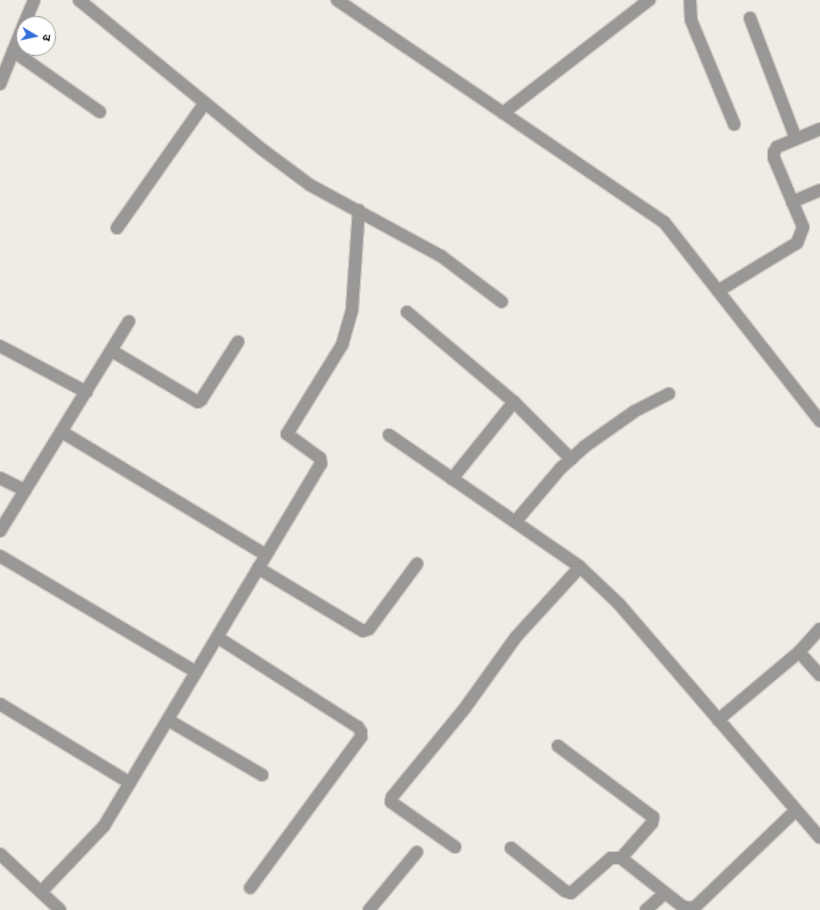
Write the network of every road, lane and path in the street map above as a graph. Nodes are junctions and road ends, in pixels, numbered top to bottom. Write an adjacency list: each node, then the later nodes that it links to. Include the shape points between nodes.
1 (34, 0): 6 (street)
2 (79, 0): 11 (street)
3 (337, 0): 13 (street)
4 (649, 0): 13 (street)
5 (690, 0): 14 (street, via 691,20)
6 (27, 16)
7 (750, 18): 16 (street)
8 (16, 44): 9 (street)
9 (13, 51): 10 (street); 12 (street)
10 (0, 84)
11 (205, 103): 19 (street, via 310,185); 20 (street)
12 (100, 112)
13 (503, 113): 21 (street, via 664,222)
14 (734, 124)
15 (820, 129): 16 (street)
16 (796, 139): 18 (street, via 776,147 774,152)
17 (820, 190): 18 (street)
18 (792, 202): 21 (street, via 803,227 797,243)
19 (359, 210): 22 (street, via 441,256); 40 (street, via 352,309 342,345 287,434 320,458 321,464)
20 (117, 228)
21 (718, 291): 31 (street)
22 (502, 302)
23 (407, 312): 30 (street)
24 (129, 321): 27 (street)
25 (238, 342): 27 (street, via 198,402)
26 (0, 346): 28 (street)
27 (112, 352): 28 (street)
28 (86, 392): 32 (street)
29 (669, 394): 34 (street, via 635,412)
30 (514, 402): 34 (street); 36 (street)
31 (820, 421)
32 (62, 432): 37 (street); 40 (street)
33 (389, 435): 36 (street)
34 (571, 459): 38 (street)
35 (0, 478): 37 (street)
36 (452, 479): 38 (street)
37 (25, 490): 39 (street)
38 (514, 522): 43 (street)
39 (0, 531)
40 (266, 555): 44 (street)
41 (0, 556): 48 (street)
42 (417, 564): 44 (street, via 369,629 363,631)
43 (580, 567): 52 (street, via 619,604); 58 (street, via 516,637 465,708 392,797 391,802)
44 (258, 568): 46 (street)
45 (820, 629): 47 (street)
46 (217, 637): 48 (street); 63 (street, via 358,727 361,732 361,737)
47 (799, 652): 49 (street); 52 (street)
48 (196, 672): 51 (street)
49 (820, 675)
50 (0, 704): 55 (street)
51 (168, 720): 54 (street); 55 (street)
52 (718, 720): 56 (street)
53 (558, 746): 62 (street, via 653,817 652,823)
54 (262, 775)
55 (130, 784): 64 (street, via 104,826)
56 (796, 810): 57 (street); 65 (street, via 695,908 682,906)
57 (820, 838)
58 (455, 847)
59 (511, 848): 62 (street, via 571,893 611,858)
60 (417, 852): 67 (street)
61 (0, 854): 64 (street)
62 (621, 858): 65 (street)
63 (250, 888)
64 (41, 892): 66 (street)
65 (665, 893): 68 (street)
66 (60, 910)
67 (369, 910)
68 (646, 910)

